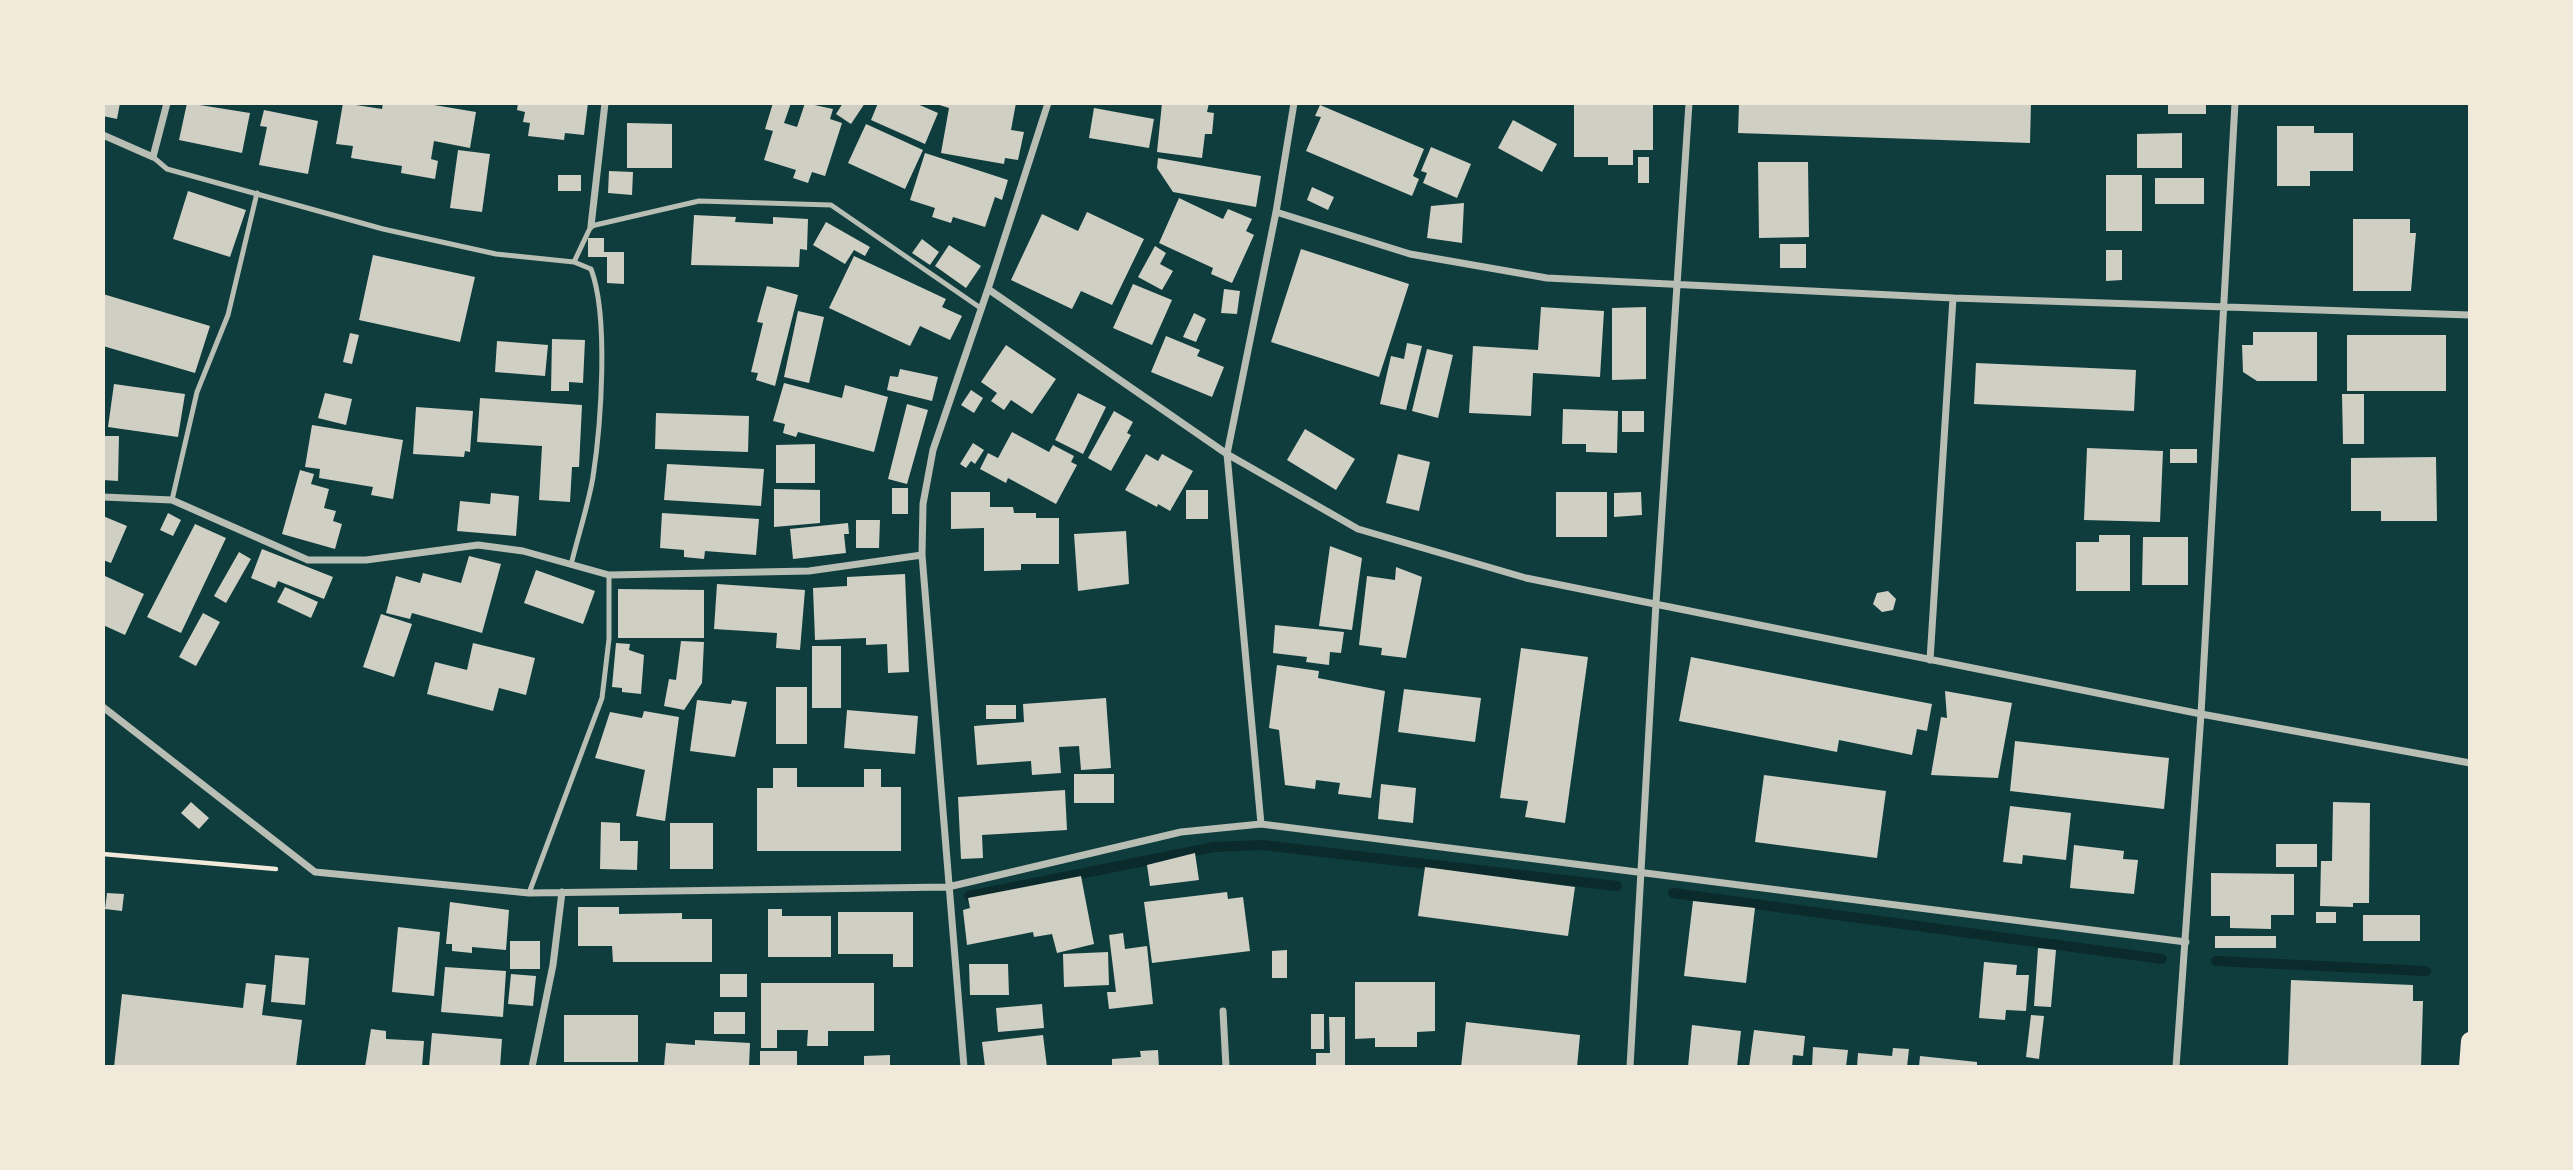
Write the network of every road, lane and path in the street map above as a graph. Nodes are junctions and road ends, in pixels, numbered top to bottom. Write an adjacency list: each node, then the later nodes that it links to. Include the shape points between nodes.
1 (167, 103): 8 (street)
2 (605, 103): 11 (street)
3 (1048, 103): 14 (street)
4 (1294, 103): 10 (street)
5 (1689, 103): 13 (street)
6 (2235, 103): 16 (street)
7 (103, 135): 8 (street)
8 (153, 157): 9 (lane, via 167,169)
9 (257, 193): 12 (lane, via 383,229 496,254); 21 (lane, via 228,315 197,392)
10 (1276, 212): 13 (street, via 1410,254 1547,278); 19 (street)
11 (591, 226): 12 (lane); 17 (lane, via 699,201 831,205)
12 (573, 262): 23 (lane, via 591,269 598,288 601,373 593,477)
13 (1678, 284): 15 (street); 25 (street)
14 (988, 289): 17 (street); 19 (street)
15 (1953, 298): 16 (street); 26 (street)
16 (2226, 306): 18 (street); 28 (street)
17 (982, 309): 22 (street, via 933,450 923,504)
18 (2470, 315)
19 (1227, 454): 25 (street, via 1358,530 1526,578); 30 (street)
20 (103, 497): 21 (street)
21 (172, 500): 23 (street, via 308,560 366,560 478,545 523,551)
22 (922, 555): 24 (street, via 809,571); 34 (street)
23 (571, 565): 24 (street)
24 (610, 575): 35 (lane, via 610,639 602,698)
25 (1656, 603): 26 (street); 32 (street)
26 (1930, 660): 28 (street)
27 (103, 707): 33 (street)
28 (2201, 714): 29 (street); 37 (street)
29 (2470, 763)
30 (1261, 824): 32 (street); 34 (street, via 1181,832)
31 (103, 854): 33 (path)
32 (1642, 870): 37 (street); 43 (street)
33 (315, 872): 35 (street)
34 (947, 887): 36 (street); 41 (street)
35 (529, 892): 36 (street)
36 (562, 892): 40 (street)
37 (2186, 942): 44 (street)
38 (1223, 1011): 42 (street)
39 (2470, 1041): 45 (main road)
40 (532, 1067)
41 (964, 1067)
42 (1226, 1067)
43 (1630, 1067)
44 (2176, 1067)
45 (2468, 1067)

